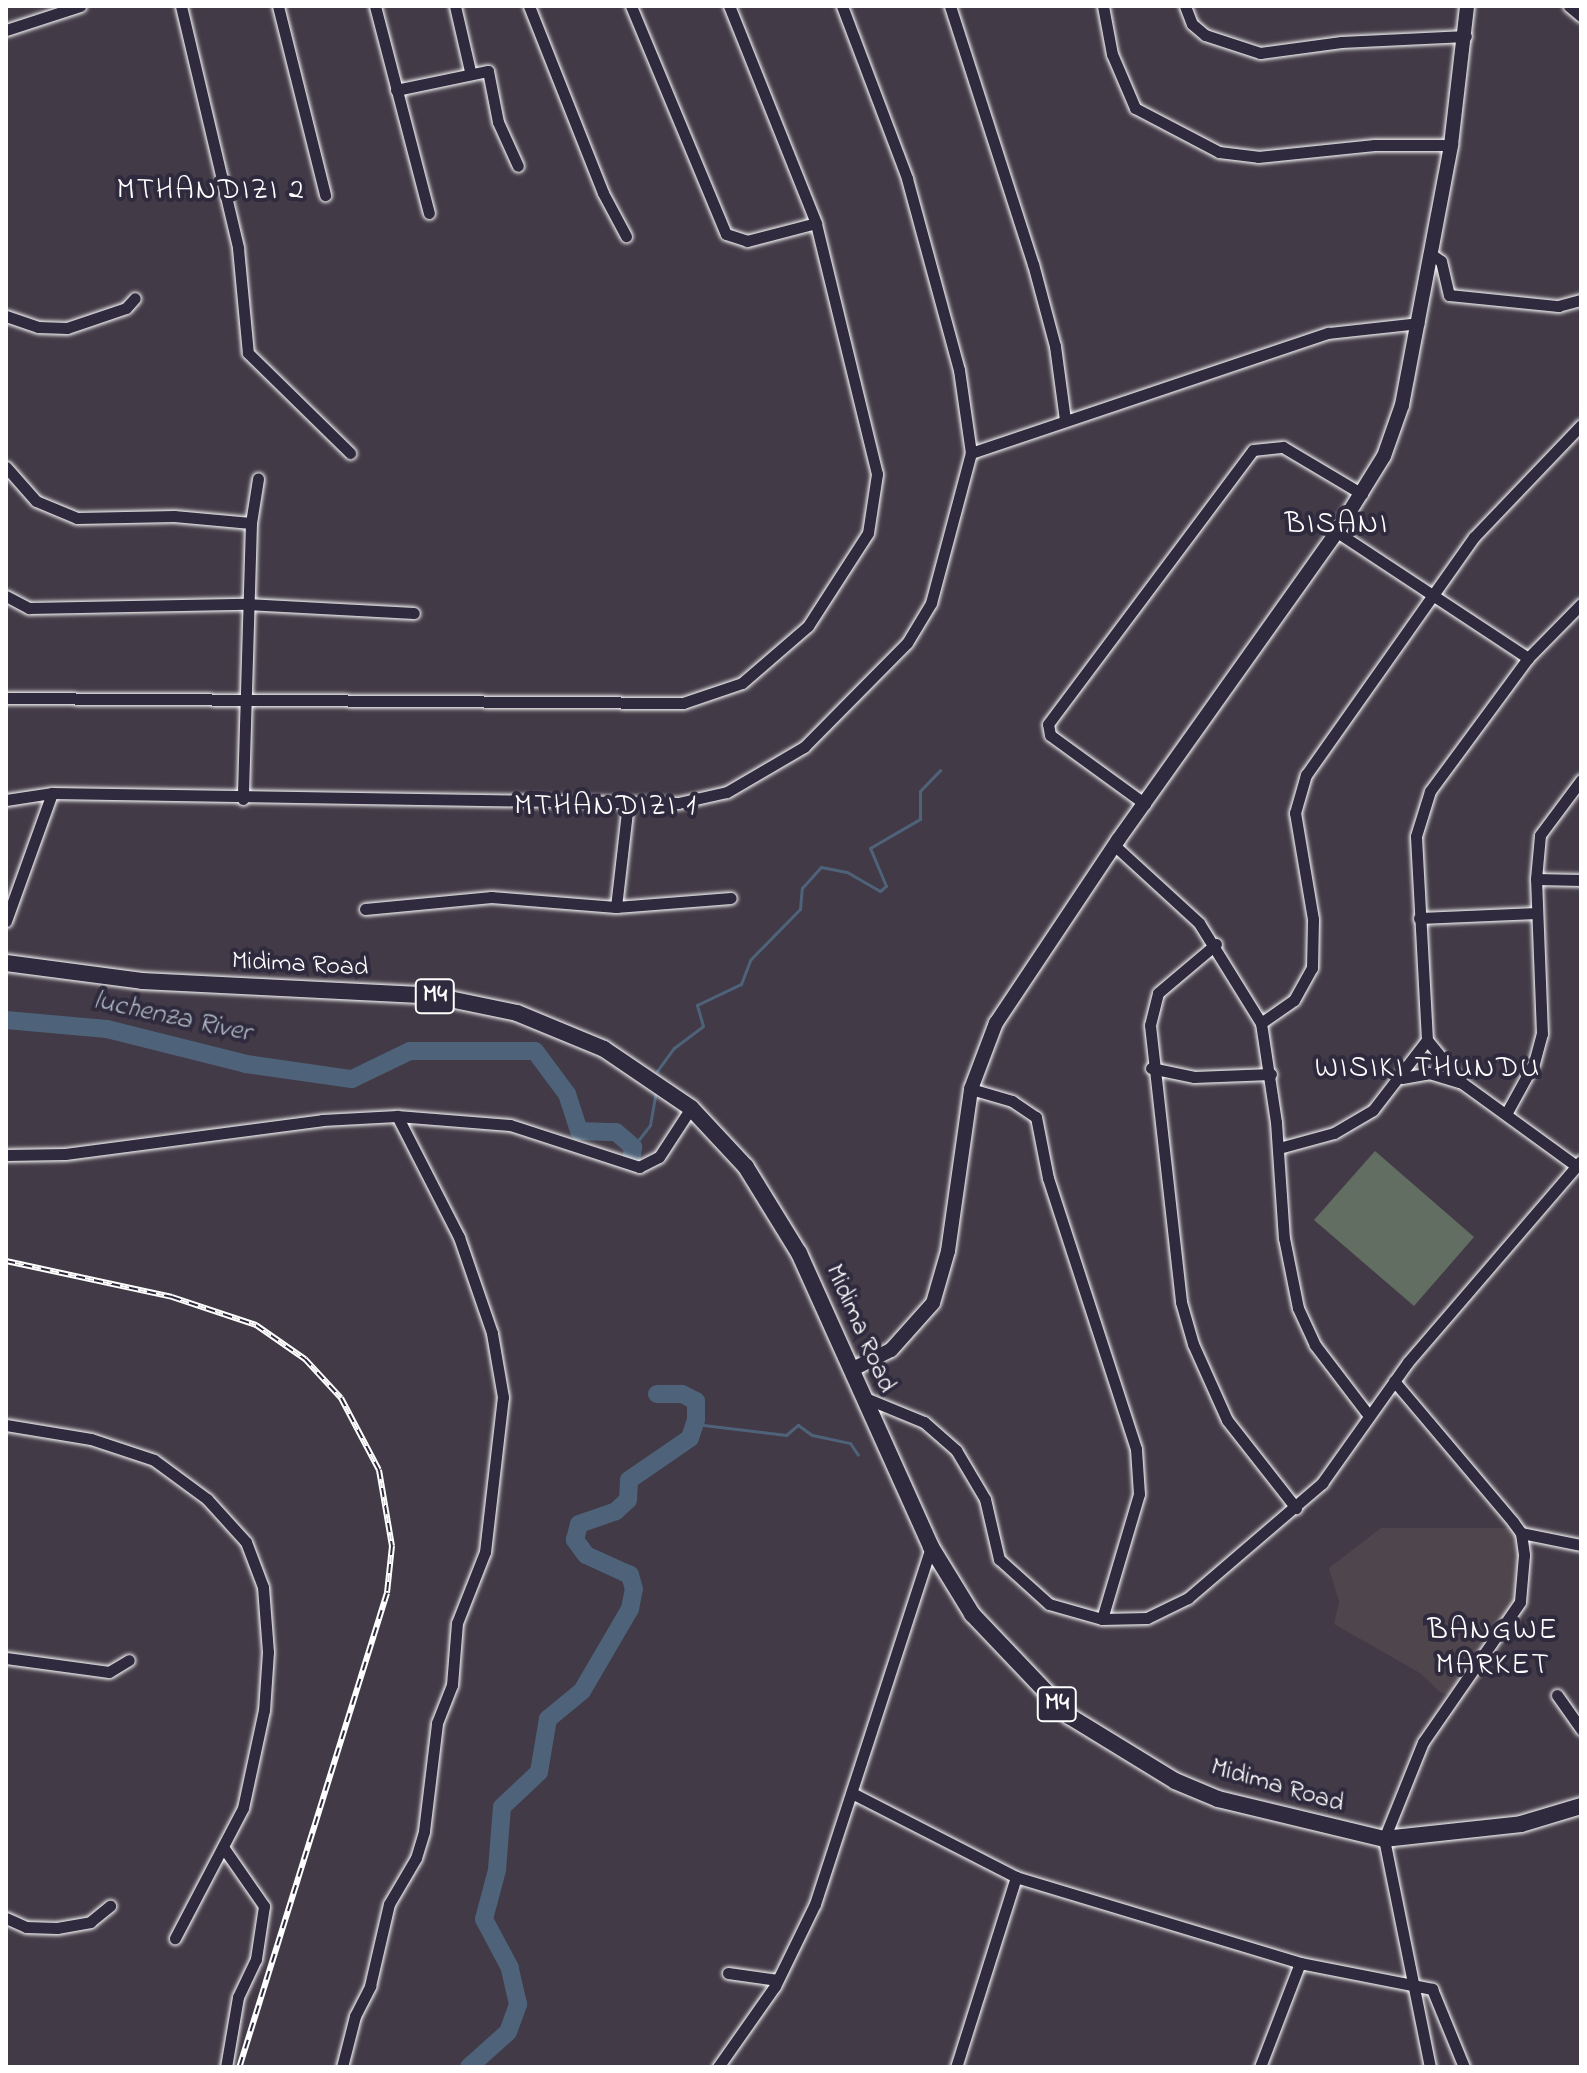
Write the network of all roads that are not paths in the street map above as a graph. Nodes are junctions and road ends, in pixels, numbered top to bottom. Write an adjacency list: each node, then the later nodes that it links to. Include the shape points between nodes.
1 (80, 6): 16 (street)
2 (181, 6): 33 (street, via 238,248 248,353)
3 (278, 6): 22 (street)
4 (375, 6): 19 (street)
5 (455, 6): 18 (street)
6 (529, 6): 25 (street, via 603,193)
7 (631, 6): 24 (street, via 726,234 747,241)
8 (729, 6): 24 (street)
9 (842, 6): 34 (street, via 907,178 959,370)
10 (950, 6): 31 (street, via 1033,264 1055,346)
11 (1103, 6): 20 (street, via 1112,54 1135,108 1219,152 1258,157 1374,145)
12 (1185, 6): 17 (street, via 1192,24 1205,35 1260,53 1341,42)
13 (1467, 6): 17 (street)
14 (1569, 6): 15 (street)
15 (1581, 16)
16 (6, 30)
17 (1466, 36): 20 (street)
18 (470, 71): 19 (street); 21 (street, via 491,75 498,122)
19 (396, 90): 23 (street)
20 (1451, 145): 26 (street)
21 (518, 166)
22 (325, 195)
23 (429, 213)
24 (816, 223): 47 (street, via 855,371 877,474 877,499 868,533 839,586 808,626 764,667 709,697 642,707 442,699)
25 (626, 236)
26 (1431, 254): 28 (street, via 1441,261 1449,295 1558,306); 30 (street)
27 (135, 298): 29 (street, via 126,308 67,328 38,327)
28 (1581, 300)
29 (6, 316)
30 (1418, 323): 31 (street, via 1328,333); 37 (street, via 1395,427)
31 (1065, 420): 34 (street)
32 (1581, 425): 40 (street, via 1474,537)
33 (350, 453)
34 (971, 453): 52 (street, via 931,603 907,643 804,747 778,766 705,799)
35 (6, 467): 38 (street, via 36,501 77,518 174,516)
36 (258, 479): 38 (street)
37 (1362, 494): 39 (street); 53 (street, via 1283,447 1253,450 1048,724 1050,735)
38 (251, 523): 42 (street)
39 (1337, 532): 40 (street); 53 (street)
40 (1435, 594): 45 (street); 65 (street, via 1299,787 1296,826 1313,919 1312,968 1294,1000)
41 (6, 596): 42 (street, via 29,608)
42 (246, 604): 44 (street); 47 (street)
43 (1581, 604): 45 (street)
44 (414, 613)
45 (1528, 658): 61 (street, via 1422,805 1416,836)
46 (6, 698): 47 (street)
47 (243, 701): 50 (street)
48 (1581, 780): 55 (street, via 1540,835)
49 (52, 793): 50 (street); 51 (street); 62 (street)
50 (243, 799): 52 (street)
51 (6, 800)
52 (628, 803): 58 (street)
53 (1145, 804): 54 (street)
54 (1114, 845): 63 (street, via 1181,902); 71 (street, via 1002,1012)
55 (1536, 879): 56 (street); 60 (street)
56 (1581, 880)
57 (731, 898): 58 (street)
58 (616, 907): 59 (street, via 514,897)
59 (365, 909)
60 (1537, 913): 61 (street); 73 (street, via 1542,1034 1534,1063)
61 (1419, 918): 66 (street)
62 (6, 921)
63 (1216, 944): 65 (street); 67 (street, via 1158,993 1150,1025)
64 (6, 963): 72 (main road, Midima Road / M4, via 142,981 475,1002 604,1049)
65 (1261, 1023): 68 (street)
66 (1427, 1040): 69 (street); 70 (street)
67 (1151, 1068): 68 (street, via 1194,1077); 83 (street, via 1181,1302 1193,1344 1227,1420)
68 (1271, 1074): 75 (street)
69 (1402, 1079): 70 (street, via 1429,1073); 75 (street, via 1354,1123)
70 (1462, 1083): 73 (street)
71 (971, 1089): 78 (street, via 948,1251 933,1303 891,1350); 87 (street, via 1012,1101 1036,1117 1048,1178 1136,1449 1139,1494)
72 (691, 1108): 74 (street, via 659,1157 639,1167 510,1125); 78 (main road, Midima Road / M4, via 764,1193 799,1253)
73 (1506, 1114): 77 (street)
74 (397, 1116): 76 (street, via 322,1120 65,1154); 106 (street, via 459,1237 492,1333 503,1397 485,1552 457,1623 452,1685 437,1723 427,1819 416,1858 389,1904 370,1986 355,2016)
75 (1279, 1148): 81 (street, via 1284,1238 1298,1308 1315,1345)
76 (6, 1155)
77 (1578, 1163): 79 (street)
78 (851, 1370): 80 (main road, Midima Road / M4)
79 (1394, 1381): 81 (street); 84 (street)
80 (862, 1396): 86 (main road, Midima Road / M4); 87 (street, via 924,1422 956,1450 985,1499 999,1559 1049,1604)
81 (1369, 1416): 83 (street, via 1337,1465)
82 (6, 1425): 95 (street, via 91,1439 154,1460 207,1499 246,1542 263,1587 268,1652 264,1710 243,1808)
83 (1296, 1508): 87 (street, via 1188,1598 1147,1618)
84 (1521, 1533): 85 (street); 94 (street, via 1520,1602 1423,1742)
85 (1581, 1545)
86 (931, 1547): 92 (street); 94 (main road, Midima Road / M4, via 972,1614 1069,1716 1175,1781 1218,1799)
87 (1102, 1619)
88 (6, 1658): 89 (street, via 109,1672)
89 (129, 1660)
90 (1557, 1695): 91 (street)
91 (1581, 1729)
92 (852, 1793): 96 (street); 102 (street, via 815,1904)
93 (1581, 1806): 94 (main road, Midima Road / M4, via 1521,1824)
94 (1384, 1839): 103 (street)
95 (223, 1847): 99 (street); 105 (street, via 264,1906 256,1959 238,1997)
96 (1016, 1877): 100 (street); 104 (street)
97 (110, 1906): 98 (street, via 90,1922 57,1928 26,1927)
98 (6, 1918)
99 (175, 1938)
100 (1300, 1963): 103 (street); 108 (street)
101 (728, 1973): 102 (street)
102 (778, 1980): 107 (street)
103 (1413, 1987): 109 (street); 110 (street, via 1432,1989)
104 (958, 2066)
105 (226, 2067)
106 (342, 2067)
107 (718, 2067)
108 (1260, 2067)
109 (1430, 2067)
110 (1464, 2067)

